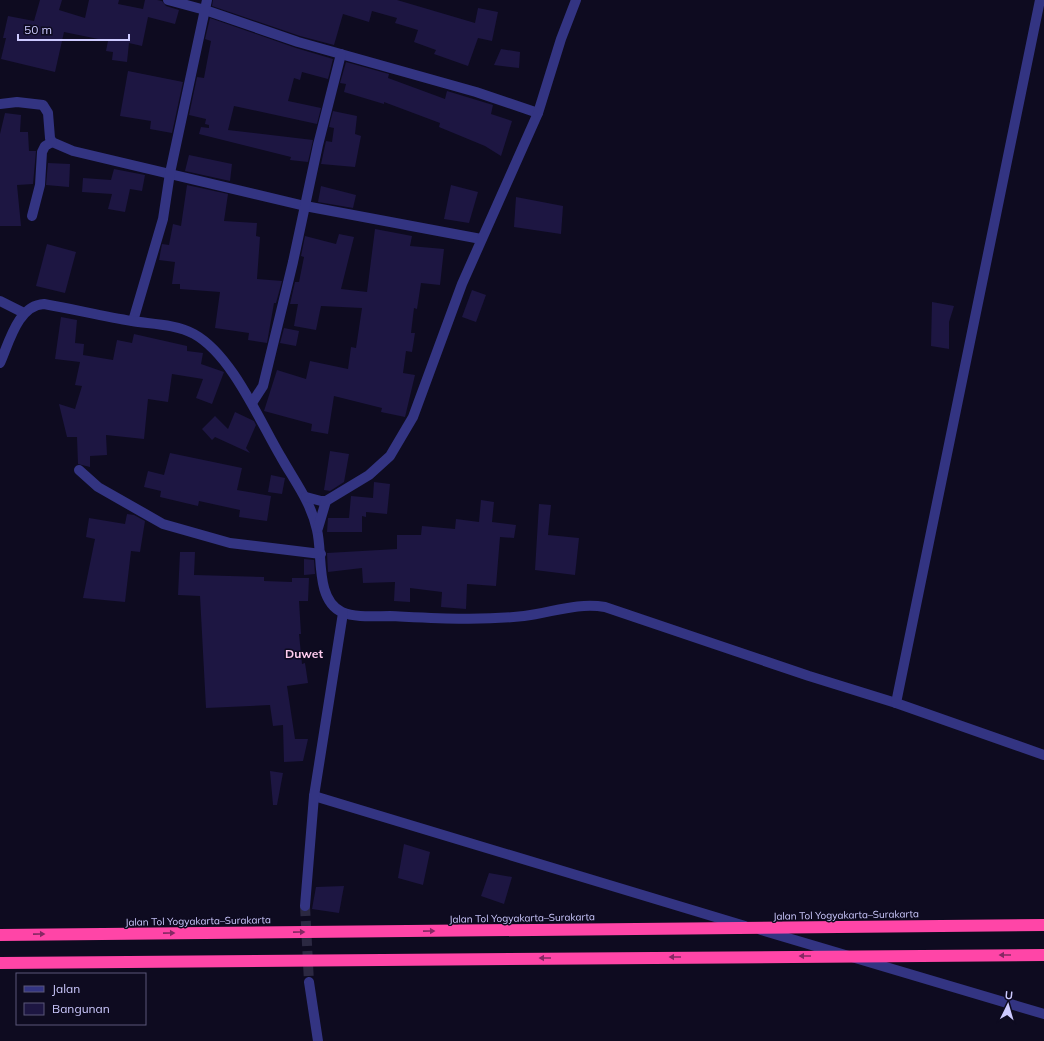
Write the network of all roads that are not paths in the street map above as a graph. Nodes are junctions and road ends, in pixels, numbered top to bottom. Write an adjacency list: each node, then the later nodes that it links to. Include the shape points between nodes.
1 (168, 0): 4 (street)
2 (576, 0): 7 (street, via 560,39)
3 (1040, 0): 24 (street)
4 (206, 5): 5 (street, via 298,42); 9 (street)
5 (342, 54): 7 (street, via 476,92); 10 (street, via 318,145)
6 (0, 104): 8 (street, via 17,102 43,105 47,108 48,134)
7 (538, 113): 12 (street)
8 (52, 142): 9 (street, via 73,151); 11 (street, via 45,146 42,152 40,185)
9 (170, 173): 10 (street); 15 (street, via 163,219)
10 (306, 206): 12 (street); 17 (street, via 263,386)
11 (32, 216)
12 (481, 239): 20 (street, via 413,417 390,456 369,474)
13 (0, 301): 14 (street)
14 (24, 313): 15 (street, via 36,304 44,304); 16 (street)
15 (133, 321): 17 (street, via 192,332 208,343)
16 (0, 363)
17 (252, 403): 19 (street, via 281,458)
18 (79, 470): 22 (street, via 98,487 163,524 230,543)
19 (306, 497): 20 (street); 21 (street)
20 (326, 501): 21 (street)
21 (318, 530): 22 (street)
22 (321, 554): 23 (street, via 321,576 327,598 333,607)
23 (343, 613): 24 (street, via 462,620 525,616 563,608 597,605); 26 (street)
24 (896, 703): 25 (street)
25 (1044, 755)
26 (314, 796): 27 (street); 33 (street)
27 (305, 906)
28 (1044, 925): 29 (highway, Jalan Tol Yogyakarta–Surakarta, one-way to 28)
29 (0, 935)
30 (1044, 954): 31 (highway, one-way to 31)
31 (0, 963)
32 (309, 982): 34 (street)
33 (1044, 1014)
34 (318, 1041)

